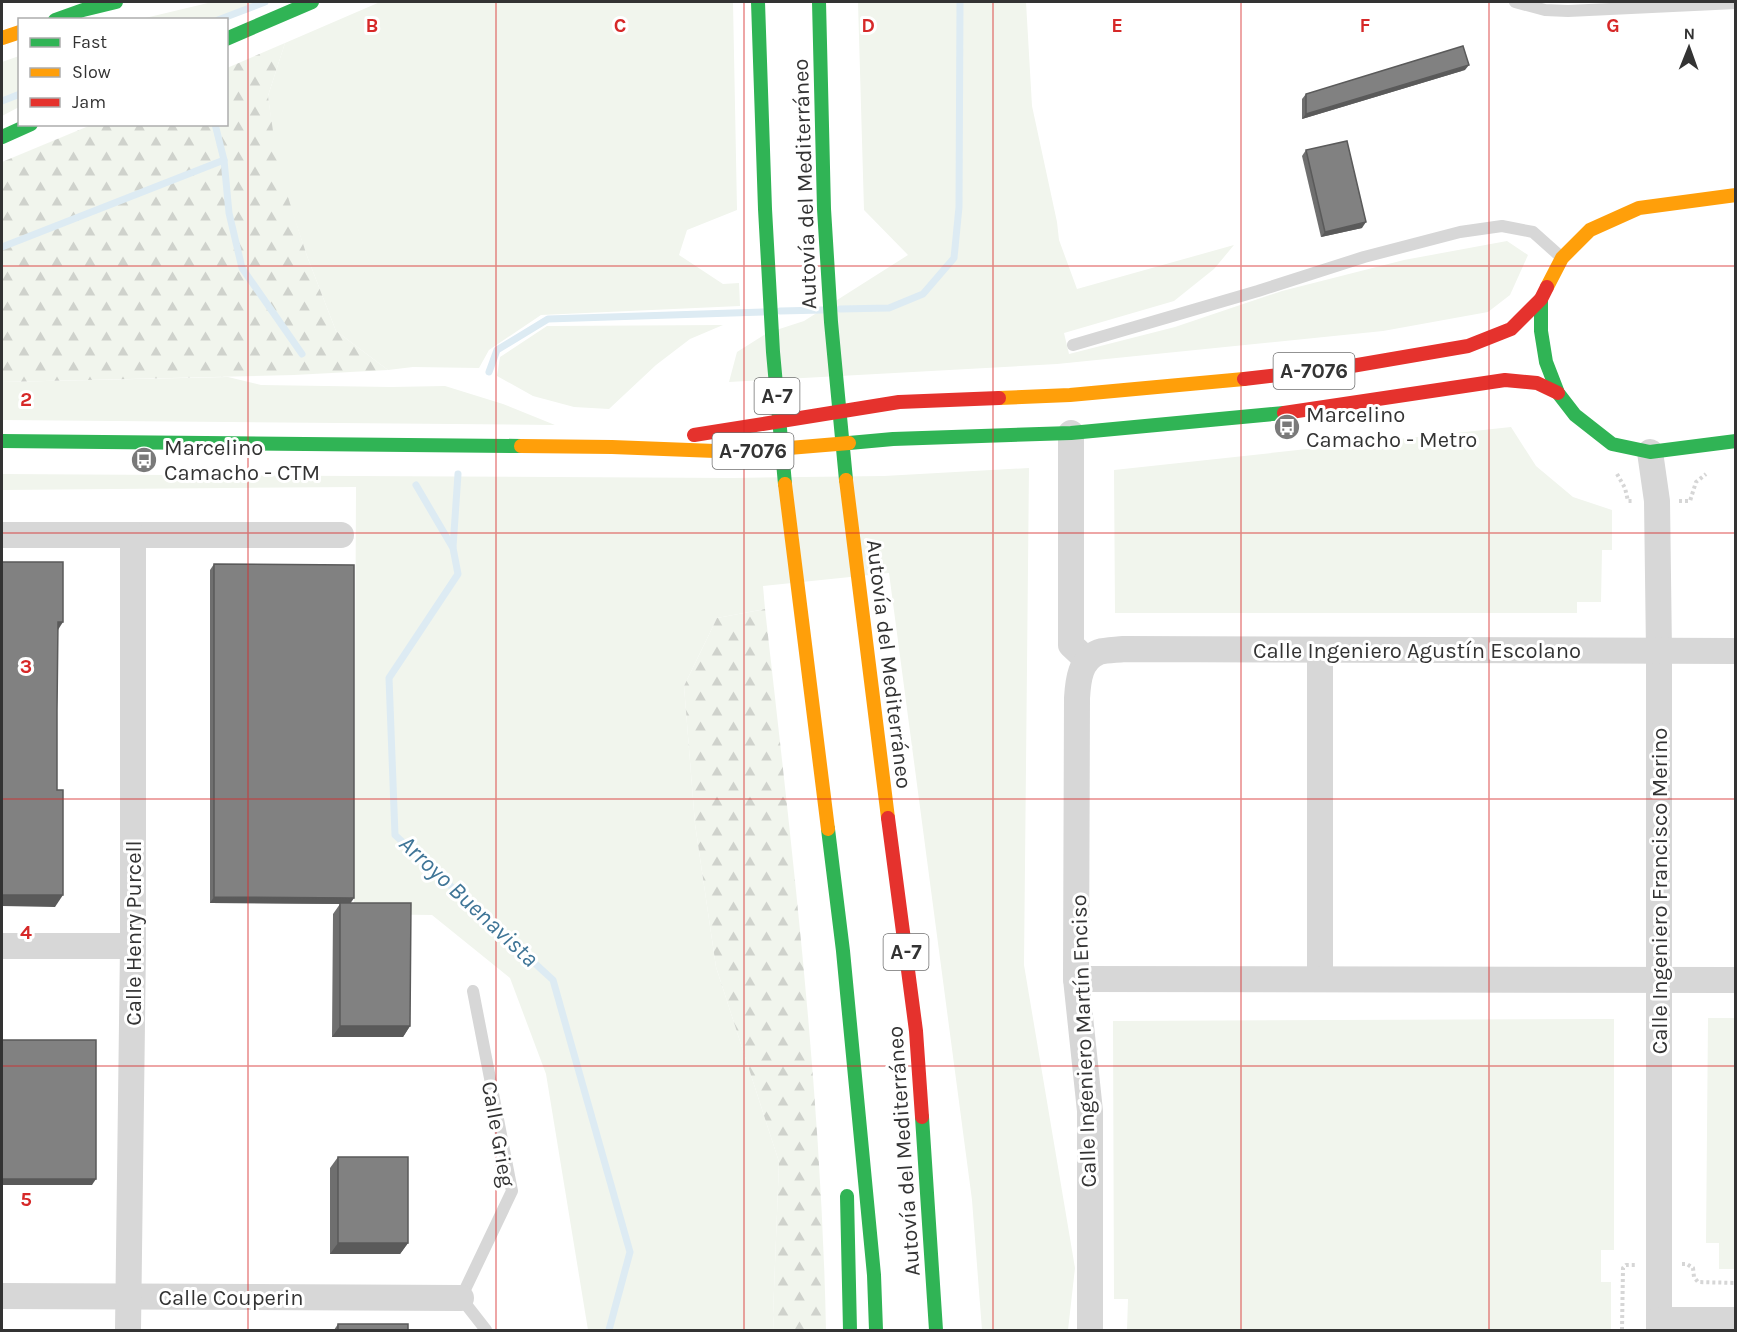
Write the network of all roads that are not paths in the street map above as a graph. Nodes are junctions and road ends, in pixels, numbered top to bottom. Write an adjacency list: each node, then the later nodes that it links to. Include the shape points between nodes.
1 (116, 2): 7 (main road)
2 (312, 2): 10 (main road)
3 (758, 2): 32 (main road, Autovía del Mediterráneo / A-7, via 765,209 785,486)
4 (819, 2): 49 (main road, Autovía del Mediterráneo / A-7, via 831,322 856,576 916,1031)
5 (1515, 2): 6 (lane, via 1568,11)
6 (1736, 3)
7 (61, 18)
8 (18, 33): 9 (main road)
9 (2, 38)
10 (228, 38)
11 (27, 126): 12 (main road)
12 (2, 137)
13 (1736, 195): 14 (main road, A-7076, via 1638,208 1590,230)
14 (1562, 258): 15 (main road, A-7076); 16 (lane, via 1533,232 1502,226 1460,232)
15 (1541, 299): 17 (main road, A-7076, via 1544,352); 21 (main road, A-7076, via 1511,329 1468,346 1340,368 1070,395 899,402)
16 (1072, 345)
17 (1558, 393): 18 (main road, A-7076, via 1537,383 1505,380 1285,413); 22 (main road, A-7076, via 1575,415 1612,444)
18 (1071, 433): 21 (main road, A-7076, via 893,439 741,452); 29 (street, via 1071,645)
19 (2, 441): 21 (main road, A-7076)
20 (1736, 441): 22 (main road, A-7076)
21 (612, 447)
22 (1650, 452): 27 (street, Calle Ingeniero Francisco Merino, via 1657,501)
23 (2, 535): 25 (street)
24 (340, 535): 25 (street)
25 (133, 536): 31 (street, Calle Henry Purcell)
26 (1320, 650): 27 (street, Calle Ingeniero Agustín Escolano); 29 (street, Calle Ingeniero Agustín Escolano, via 1124,649); 34 (street)
27 (1659, 651): 28 (street, Calle Ingeniero Agustín Escolano); 35 (street, Calle Ingeniero Francisco Merino)
28 (1736, 651)
29 (1093, 656): 33 (street, Calle Ingeniero Martín Enciso, via 1078,676)
30 (2, 946): 31 (street)
31 (133, 946): 41 (street, Calle Henry Purcell)
32 (843, 951): 38 (main road); 48 (main road, Autovía del Mediterráneo / A-7)
33 (1076, 979): 34 (street); 50 (street, Calle Ingeniero Martín Enciso, via 1090,1111)
34 (1320, 979): 35 (street)
35 (1659, 980): 36 (street); 44 (street, Calle Ingeniero Francisco Merino)
36 (1736, 980)
37 (472, 991): 42 (lane, Calle Grieg, via 512,1191)
38 (846, 1128)
39 (847, 1186): 47 (main road)
40 (2, 1296): 41 (street, Calle Couperin)
41 (128, 1297): 42 (street, Calle Couperin); 45 (street, Calle Henry Purcell)
42 (461, 1298): 46 (lane)
43 (1736, 1320): 44 (street)
44 (1659, 1325)
45 (128, 1330)
46 (486, 1330)
47 (850, 1330)
48 (876, 1330)
49 (936, 1330)
50 (1089, 1330)

